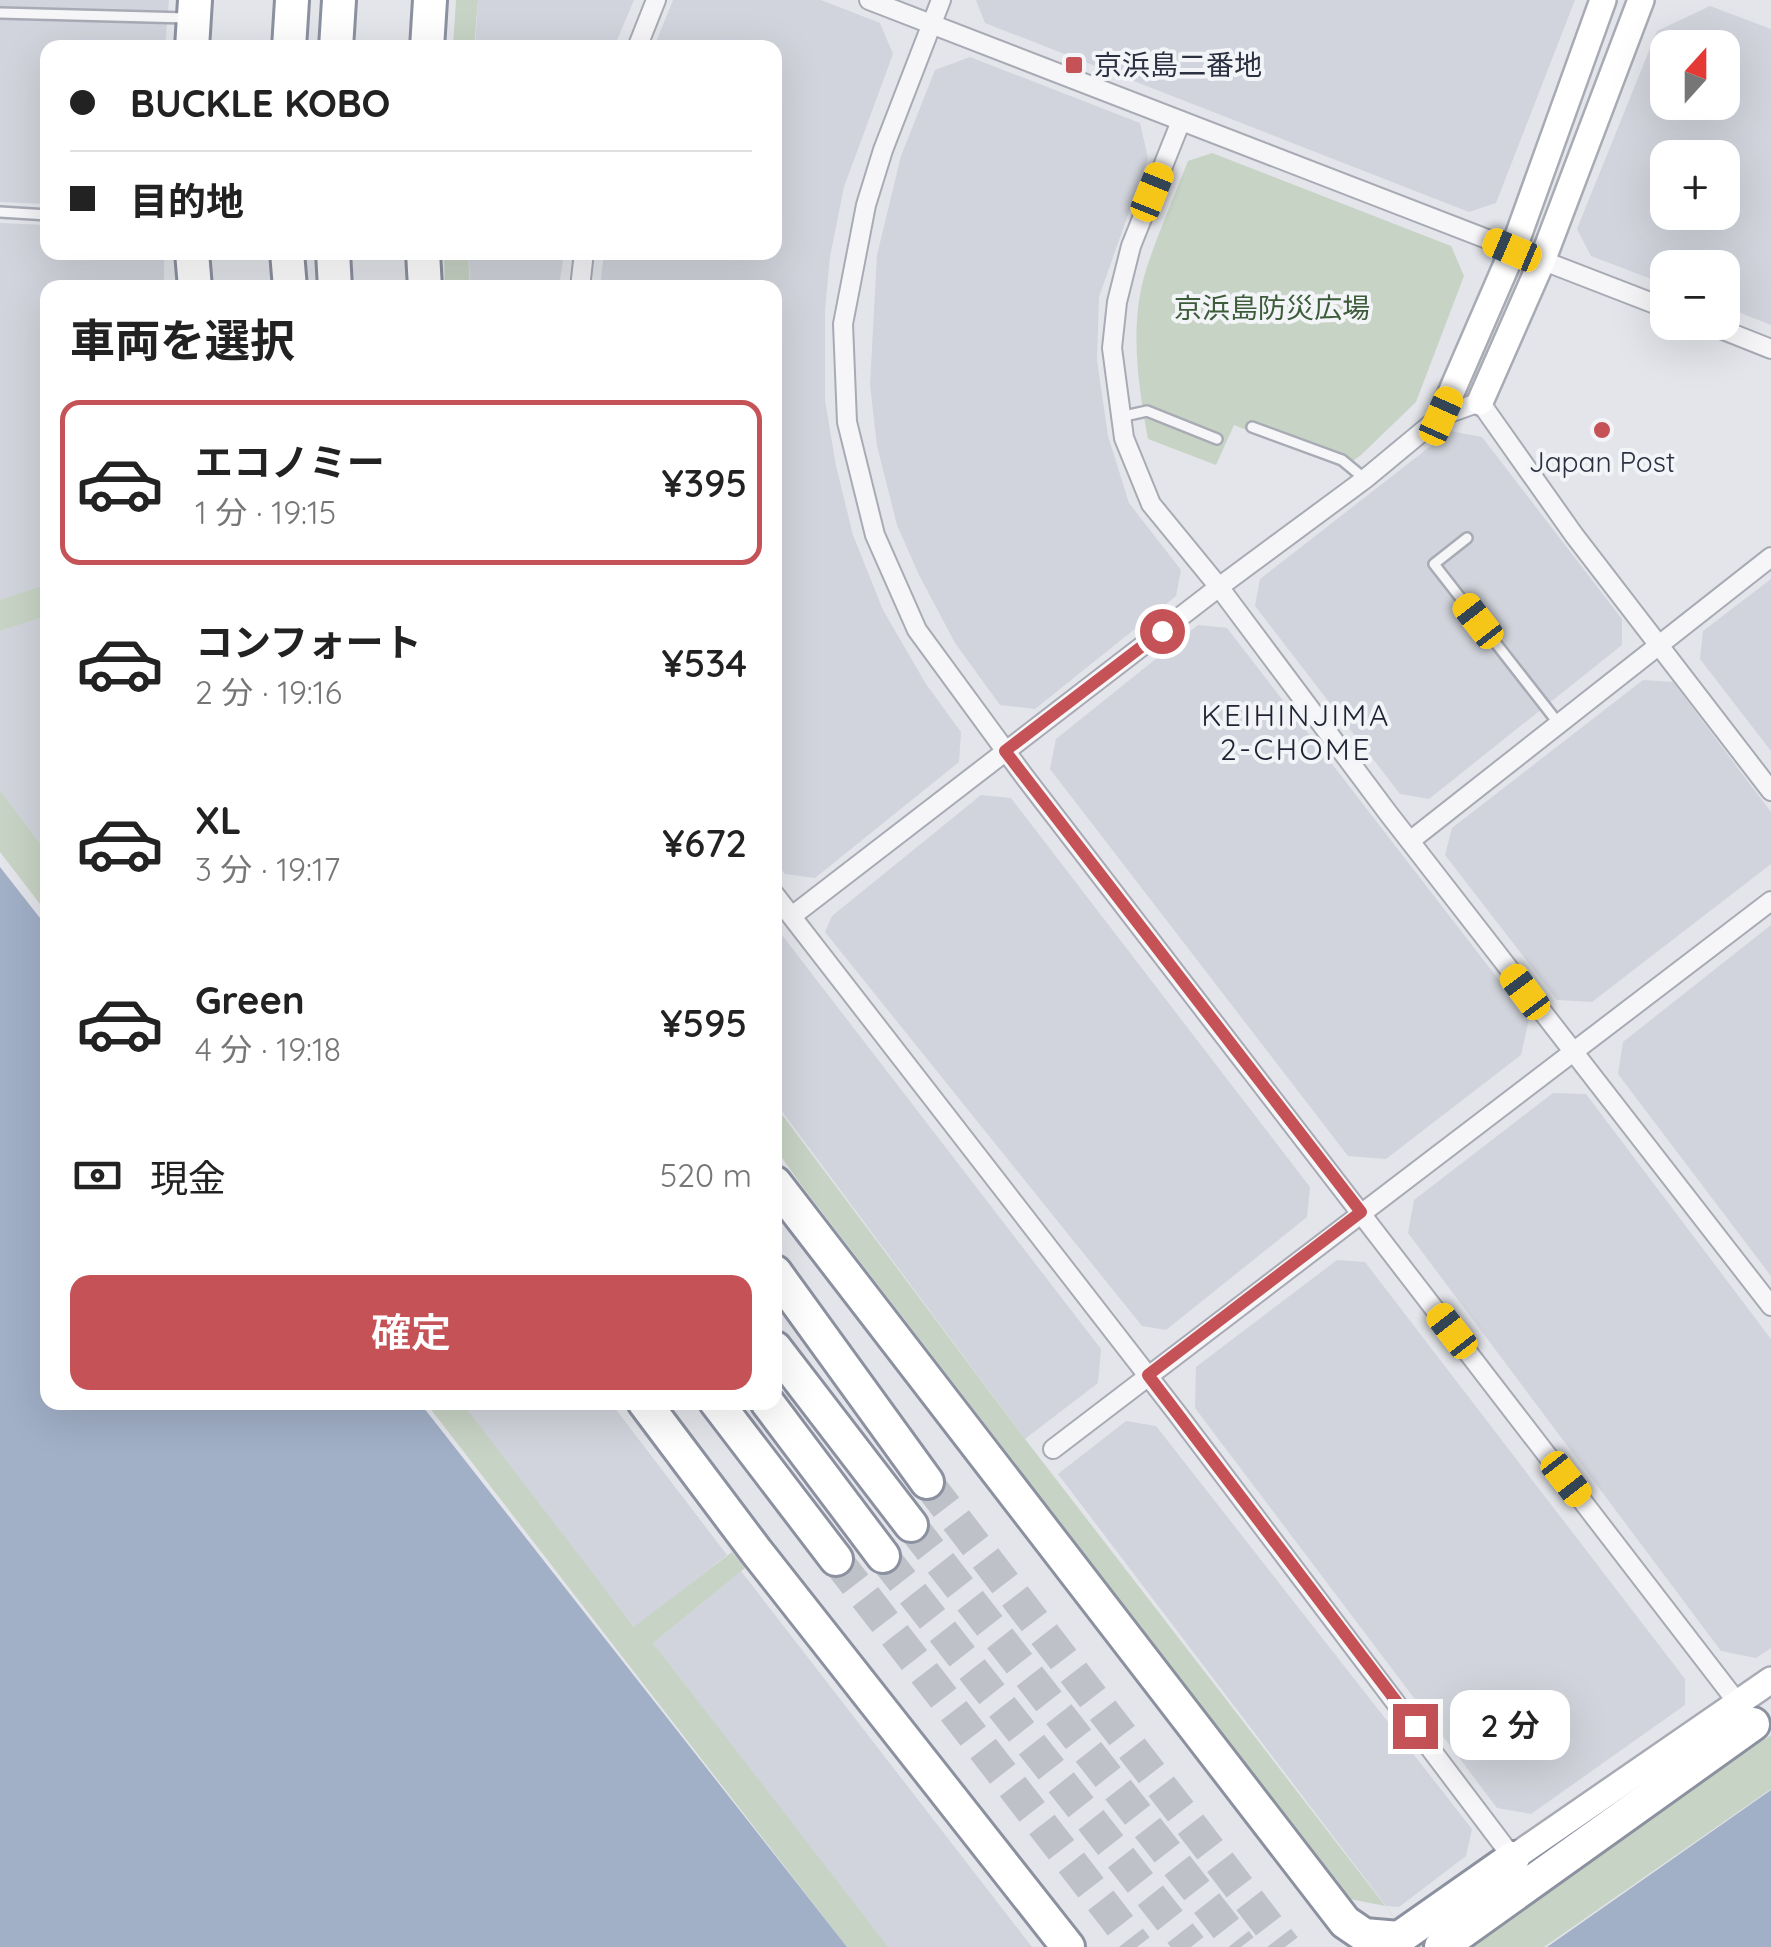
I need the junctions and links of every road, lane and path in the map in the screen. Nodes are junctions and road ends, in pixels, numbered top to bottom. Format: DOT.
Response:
graph roads {
  1 [pos="292,0"];
  2 [pos="339,0"];
  3 [pos="430,0"];
  4 [pos="656,0"];
  5 [pos="869,0"];
  6 [pos="941,0"];
  7 [pos="1603,0"];
  8 [pos="1641,0"];
  9 [pos="0,13"];
  10 [pos="193,22"];
  11 [pos="931,26"];
  12 [pos="290,40"];
  13 [pos="336,40"];
  14 [pos="428,40"];
  15 [pos="640,40"];
  16 [pos="1181,121"];
  17 [pos="0,212"];
  18 [pos="40,214"];
  19 [pos="1512,250"];
  20 [pos="1542,260"];
  21 [pos="1650,302"];
  22 [pos="1740,337"];
  23 [pos="1771,349"];
  24 [pos="1480,402"];
  25 [pos="1441,416"];
  26 [pos="1120,417"];
  27 [pos="1252,427"];
  28 [pos="1217,440"];
  29 [pos="1365,479"];
  30 [pos="1467,538"];
  31 [pos="1771,557"];
  32 [pos="1219,587"];
  33 [pos="1658,645"];
  34 [pos="1558,724"];
  35 [pos="1005,751"];
  36 [pos="1771,791"];
  37 [pos="1410,841"];
  38 [pos="1771,901"];
  39 [pos="782,904"];
  40 [pos="792,916"];
  41 [pos="1572,1054"];
  42 [pos="782,1192"];
  43 [pos="1361,1212"];
  44 [pos="782,1282"];
  45 [pos="1771,1306"];
  46 [pos="782,1357"];
  47 [pos="1148,1375"];
  48 [pos="650,1410"];
  49 [pos="722,1410"];
  50 [pos="773,1410"];
  51 [pos="1053,1449"];
  52 [pos="927,1482"];
  53 [pos="911,1525"];
  54 [pos="883,1556"];
  55 [pos="836,1558"];
  56 [pos="1771,1680"];
  57 [pos="1754,1713"];
  58 [pos="1513,1858"];
  59 [pos="1335,1911"];
  60 [pos="1068,1947"];
  61 [pos="1346,1947"];
  62 [pos="1441,1947"];
  1 -- 12 [label="highway"];
  2 -- 13 [label="highway"];
  3 -- 14 [label="highway"];
  4 -- 15 [label="street"];
  5 -- 11 [label="street"];
  6 -- 11 [label="street"];
  7 -- 19 [label="street"];
  8 -- 20 [label="street"];
  9 -- 10 [label="lane"];
  11 -- 16 [label="street"];
  11 -- 35 [label="street"];
  16 -- 19 [label="street"];
  16 -- 26 [label="street"];
  17 -- 18 [label="lane"];
  19 -- 20 [label="street"];
  19 -- 25 [label="street"];
  20 -- 21 [label="street"];
  20 -- 24 [label="street"];
  22 -- 23 [label="street"];
  24 -- 25 [label="street"];
  24 -- 33 [label="street"];
  25 -- 29 [label="street"];
  26 -- 28 [label="lane"];
  26 -- 32 [label="street"];
  27 -- 29 [label="lane"];
  29 -- 32 [label="street"];
  30 -- 34 [label="lane"];
  31 -- 33 [label="street"];
  32 -- 35 [label="street"];
  32 -- 37 [label="street"];
  33 -- 34 [label="street"];
  33 -- 36 [label="street"];
  34 -- 37 [label="street"];
  35 -- 40 [label="street"];
  35 -- 43 [label="street"];
  37 -- 41 [label="street"];
  38 -- 41 [label="street"];
  39 -- 40 [label="street"];
  40 -- 47 [label="street"];
  41 -- 43 [label="street"];
  41 -- 45 [label="street"];
  42 -- 59 [label="highway"];
  43 -- 47 [label="street"];
  43 -- 57 [label="street"];
  44 -- 52 [label="highway"];
  46 -- 53 [label="highway"];
  47 -- 51 [label="street"];
  47 -- 58 [label="street"];
  48 -- 60 [label="highway"];
  49 -- 55 [label="highway"];
  50 -- 54 [label="highway"];
  56 -- 57 [label="street"];
  57 -- 58 [label="street"];
  57 -- 62 [label="highway"];
  58 -- 59 [label="highway"];
  59 -- 61 [label="highway"];
}
